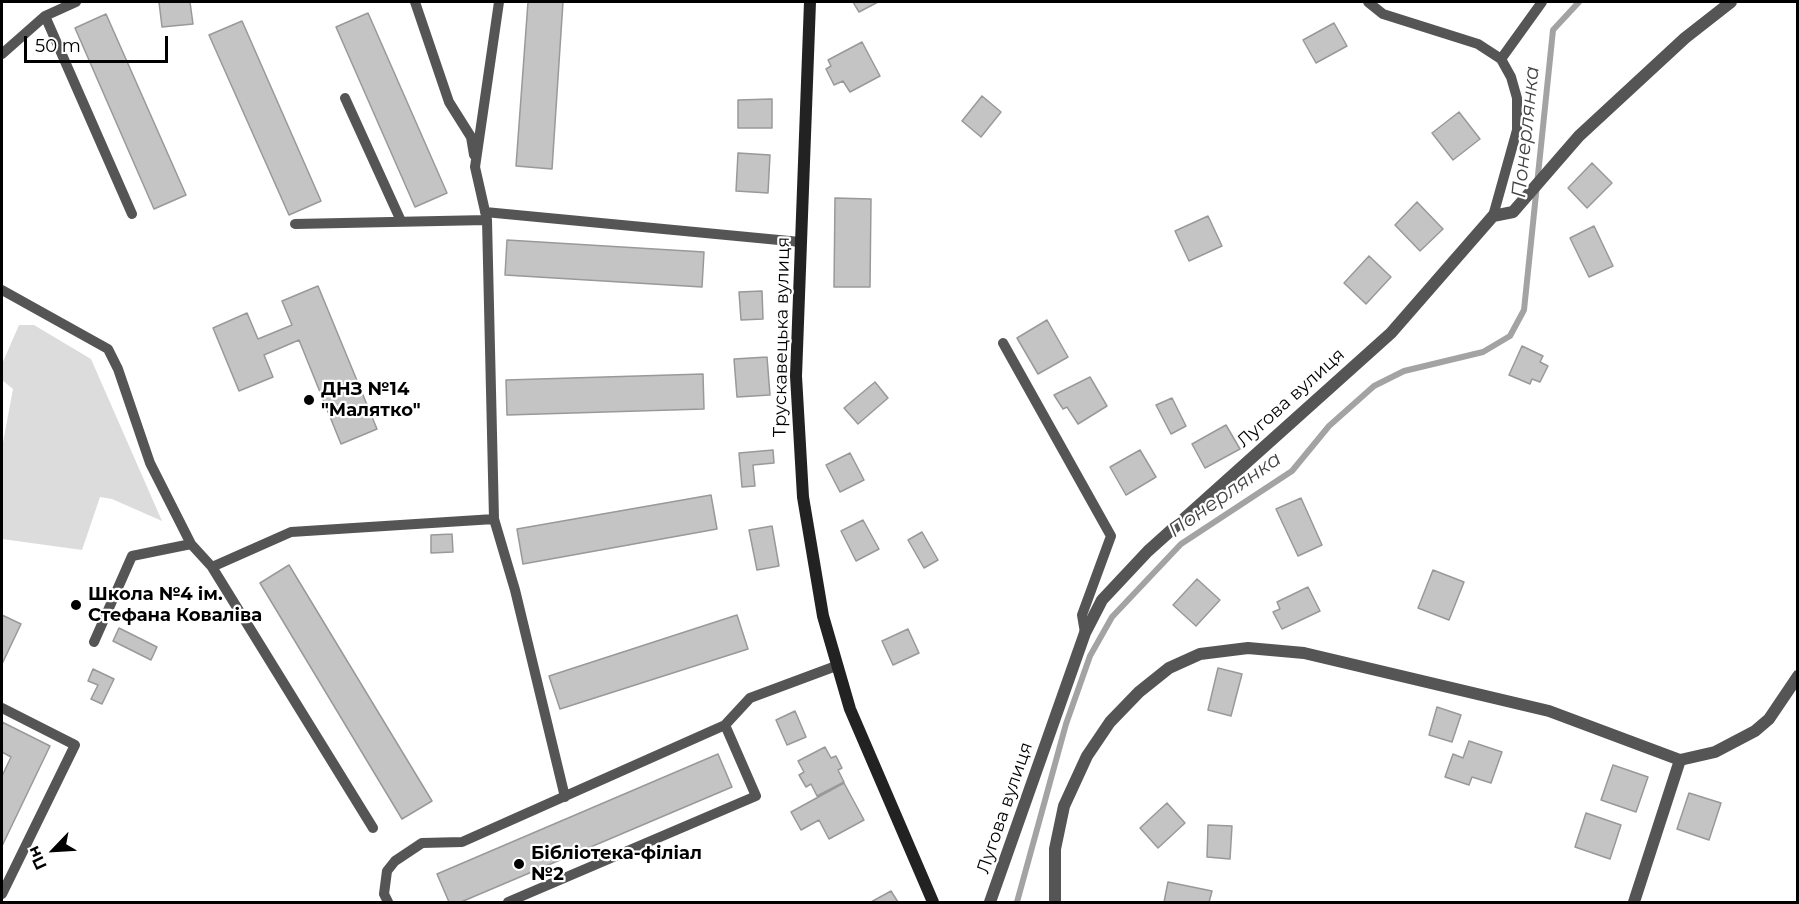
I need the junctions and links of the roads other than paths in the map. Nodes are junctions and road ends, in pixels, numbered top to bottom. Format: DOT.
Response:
graph roads {
  1 [pos="76,2"];
  2 [pos="415,2"];
  3 [pos="499,2"];
  4 [pos="810,2"];
  5 [pos="1368,2"];
  6 [pos="1542,2"];
  7 [pos="1731,2"];
  8 [pos="45,16"];
  9 [pos="2,55"];
  10 [pos="1501,59"];
  11 [pos="345,98"];
  12 [pos="475,167"];
  13 [pos="132,214"];
  14 [pos="486,216"];
  15 [pos="1493,216"];
  16 [pos="401,220"];
  17 [pos="295,224"];
  18 [pos="800,242"];
  19 [pos="2,290"];
  20 [pos="1003,344"];
  21 [pos="494,519"];
  22 [pos="191,544"];
  23 [pos="212,567"];
  24 [pos="1085,633"];
  25 [pos="94,642"];
  26 [pos="836,666"];
  27 [pos="1797,676"];
  28 [pos="2,708"];
  29 [pos="725,725"];
  30 [pos="1680,760"];
  31 [pos="565,797"];
  32 [pos="374,828"];
  33 [pos="2,894"];
  34 [pos="388,903"];
  35 [pos="508,903"];
  36 [pos="933,903"];
  37 [pos="990,903"];
  38 [pos="1055,903"];
  39 [pos="1634,903"];
  1 -- 8 [label="lane"];
  2 -- 12 [label="lane"];
  3 -- 12 [label="lane"];
  4 -- 18 [label="main road, Трускавецька вулиця"];
  5 -- 10 [label="lane"];
  6 -- 10 [label="lane"];
  7 -- 15 [label="street"];
  8 -- 9 [label="lane"];
  8 -- 13 [label="lane"];
  10 -- 15 [label="lane"];
  11 -- 16 [label="lane"];
  12 -- 14 [label="lane"];
  14 -- 16 [label="lane"];
  14 -- 18 [label="lane"];
  14 -- 21 [label="lane"];
  15 -- 24 [label="street, Лугова вулиця"];
  16 -- 17 [label="lane"];
  18 -- 26 [label="main road, Трускавецька вулиця"];
  19 -- 22 [label="lane"];
  20 -- 24 [label="lane"];
  21 -- 23 [label="lane"];
  21 -- 31 [label="lane"];
  22 -- 23 [label="lane"];
  22 -- 25 [label="lane"];
  23 -- 32 [label="lane"];
  24 -- 37 [label="street, Лугова вулиця"];
  26 -- 29 [label="lane"];
  26 -- 36 [label="main road, Трускавецька вулиця"];
  27 -- 30 [label="street"];
  28 -- 33 [label="lane"];
  29 -- 31 [label="lane"];
  29 -- 35 [label="lane"];
  30 -- 38 [label="street"];
  30 -- 39 [label="street"];
  31 -- 34 [label="lane"];
}
